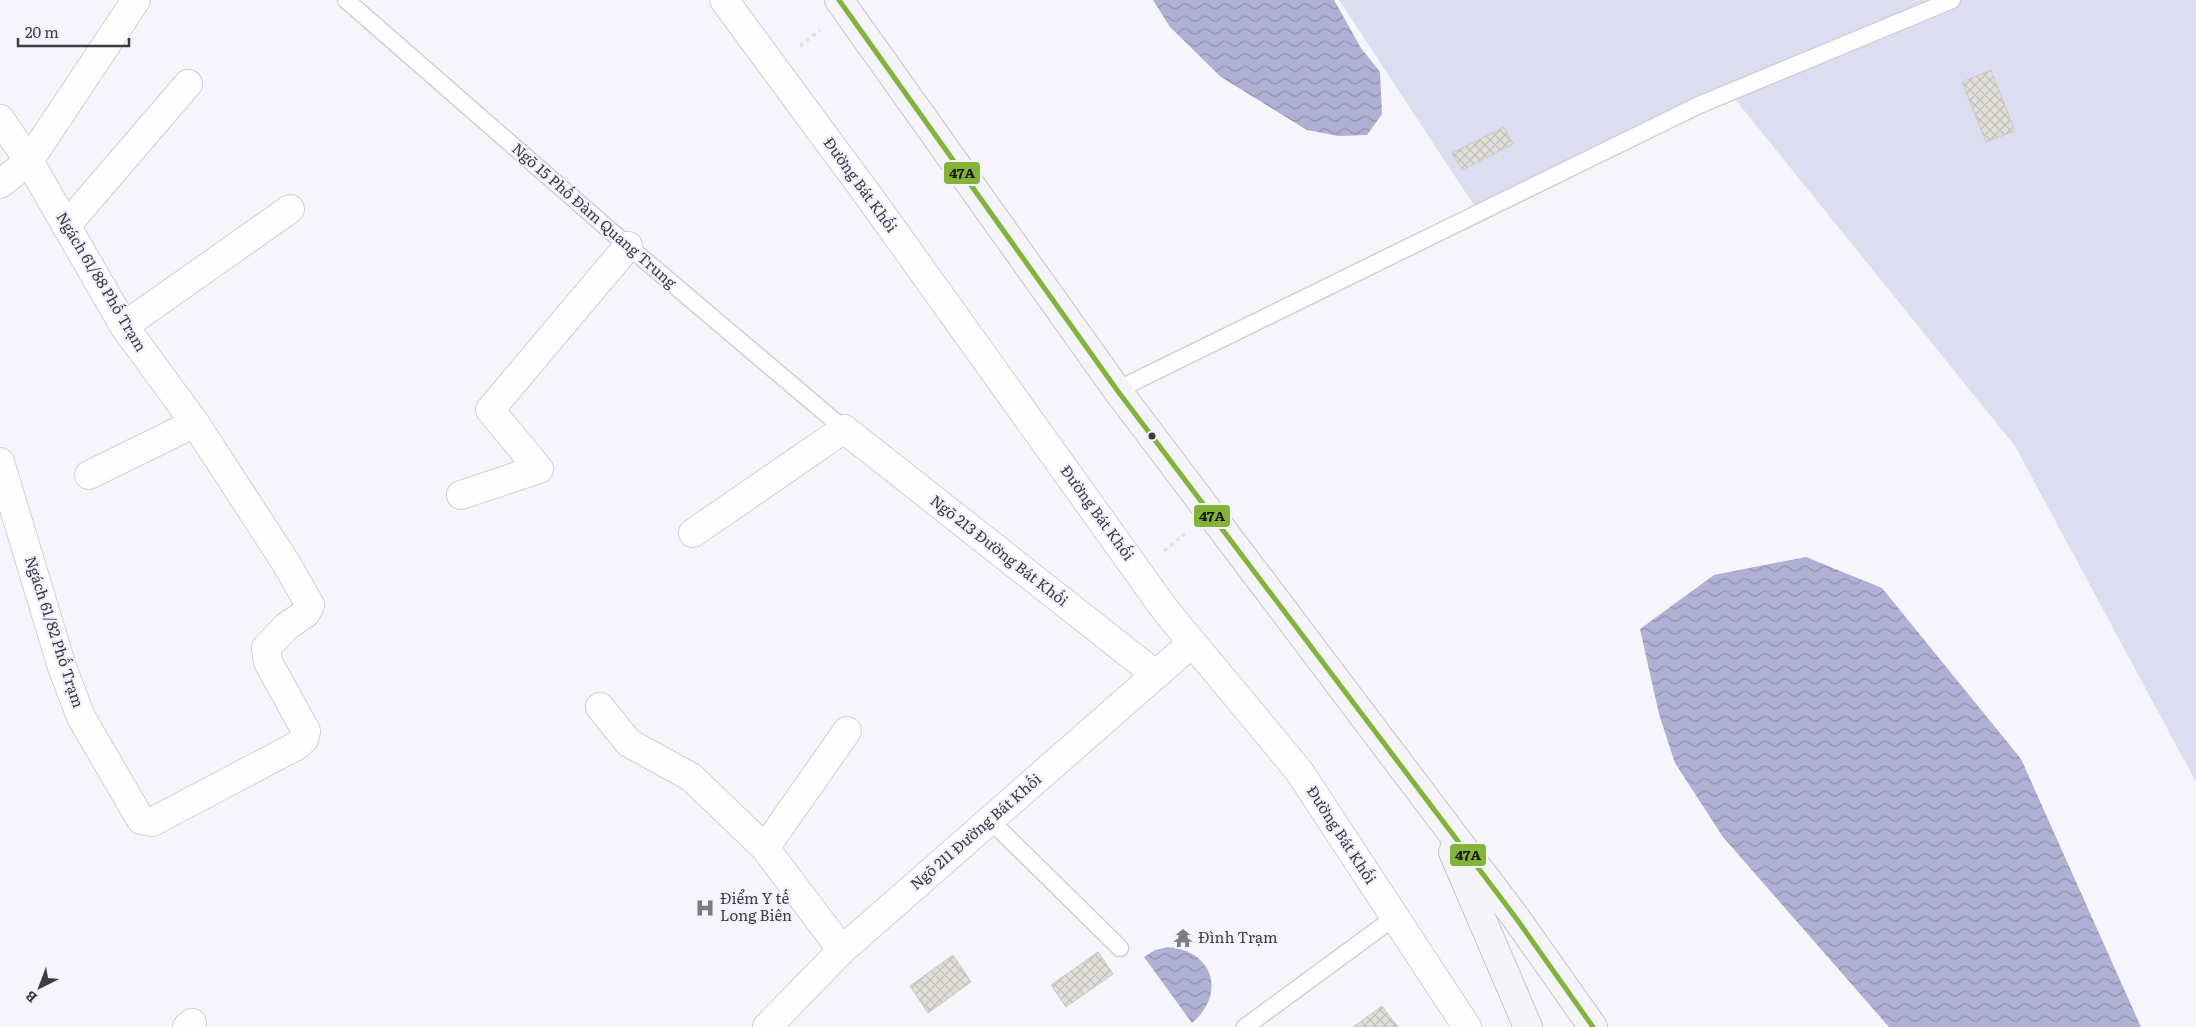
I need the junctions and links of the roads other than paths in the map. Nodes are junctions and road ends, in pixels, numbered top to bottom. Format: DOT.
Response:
graph roads {
  1 [pos="136,0"];
  2 [pos="346,0"];
  3 [pos="724,0"];
  4 [pos="1952,0"];
  5 [pos="842,5"];
  6 [pos="188,84"];
  7 [pos="0,119"];
  8 [pos="29,162"];
  9 [pos="0,184"];
  10 [pos="290,209"];
  11 [pos="66,226"];
  12 [pos="628,246"];
  13 [pos="124,326"];
  14 [pos="1117,390"];
  15 [pos="195,423"];
  16 [pos="844,429"];
  17 [pos="0,462"];
  18 [pos="89,475"];
  19 [pos="461,495"];
  20 [pos="693,533"];
  21 [pos="1192,643"];
  22 [pos="1155,674"];
  23 [pos="600,707"];
  24 [pos="847,731"];
  25 [pos="1436,812"];
  26 [pos="141,820"];
  27 [pos="990,820"];
  28 [pos="765,848"];
  29 [pos="1395,917"];
  30 [pos="1120,948"];
  31 [pos="842,950"];
  32 [pos="767,1027"];
  33 [pos="1245,1027"];
  34 [pos="1467,1027"];
  35 [pos="1528,1027"];
  36 [pos="1593,1027"];
  1 -- 8 [label="street"];
  2 -- 12 [label="lane, Ngõ 15 Phố Đàm Quang Trung"];
  3 -- 21 [label="street, Đường Bát Khối"];
  4 -- 14 [label="lane"];
  5 -- 14 [label="main road"];
  6 -- 11 [label="street"];
  7 -- 8 [label="street, Ngách 61/88 Phố Trạm"];
  8 -- 9 [label="street"];
  8 -- 11 [label="street, Ngách 61/88 Phố Trạm"];
  10 -- 13 [label="street"];
  11 -- 13 [label="street, Ngách 61/88 Phố Trạm"];
  12 -- 16 [label="lane, Ngõ 15 Phố Đàm Quang Trung"];
  12 -- 19 [label="street"];
  13 -- 15 [label="street, Ngách 61/88 Phố Trạm"];
  14 -- 25 [label="main road"];
  15 -- 18 [label="street"];
  15 -- 26 [label="street, Ngách 61/88 Phố Trạm"];
  16 -- 20 [label="street"];
  16 -- 22 [label="street, Ngõ 213 Đường Bát Khối"];
  17 -- 26 [label="street, Ngách 61/82 Phố Trạm"];
  21 -- 22 [label="street, Ngõ 211 Đường Bát Khối"];
  21 -- 29 [label="street, Đường Bát Khối"];
  22 -- 27 [label="street, Ngõ 211 Đường Bát Khối"];
  23 -- 28 [label="street"];
  24 -- 28 [label="street"];
  25 -- 35 [label="main road"];
  25 -- 36 [label="main road"];
  27 -- 30 [label="lane"];
  27 -- 31 [label="street, Ngõ 211 Đường Bát Khối"];
  28 -- 31 [label="street"];
  29 -- 33 [label="lane"];
  29 -- 34 [label="street, Đường Bát Khối"];
  31 -- 32 [label="street, Ngõ 211 Đường Bát Khối"];
}
